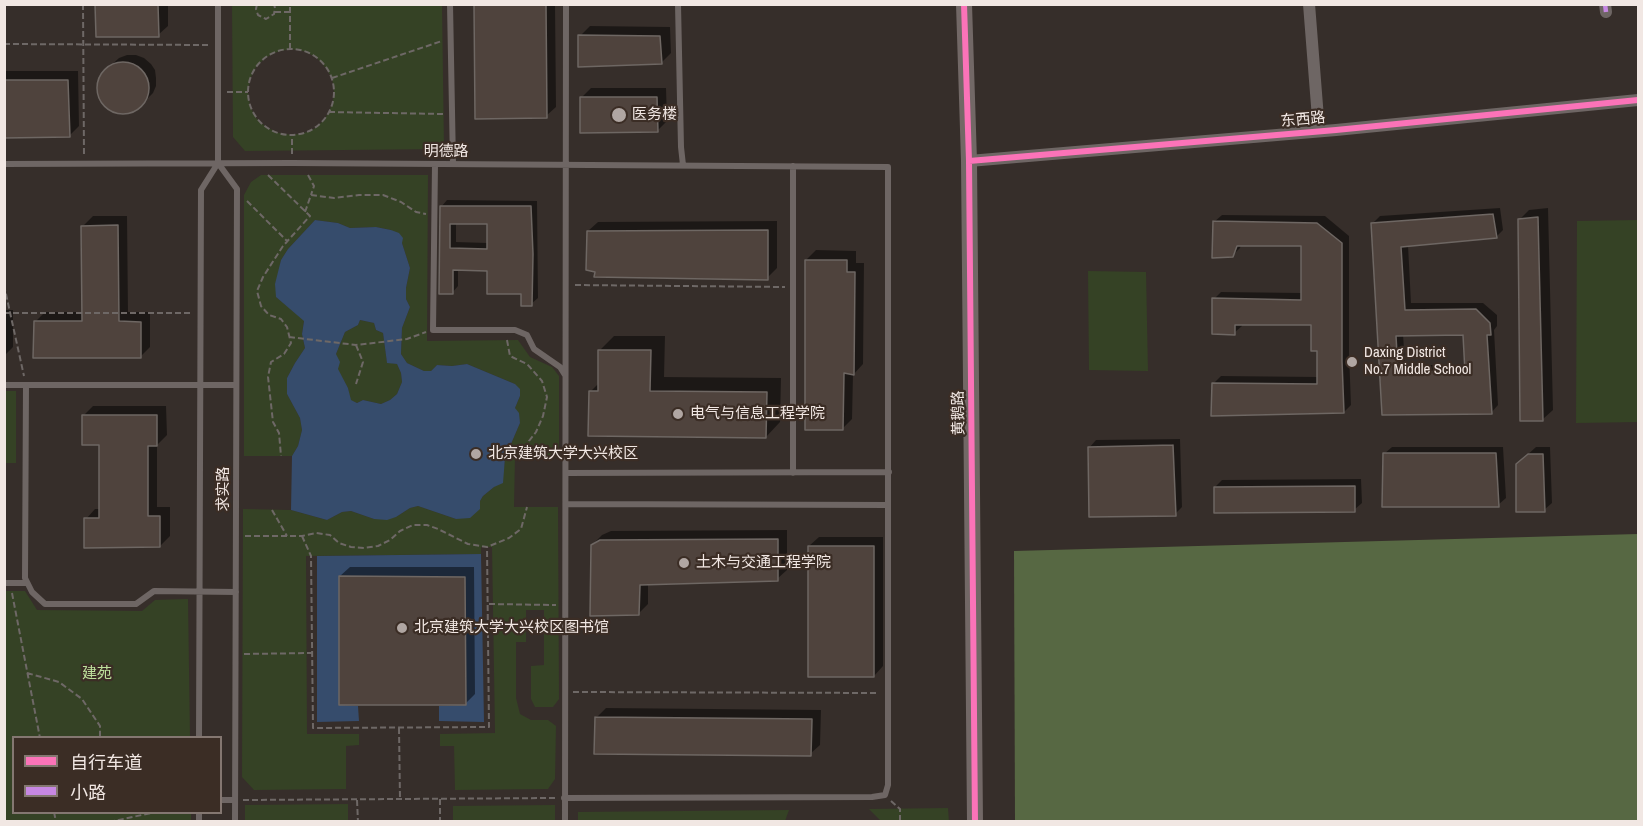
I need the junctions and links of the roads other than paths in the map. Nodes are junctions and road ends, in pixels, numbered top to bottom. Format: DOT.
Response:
graph roads {
  1 [pos="218,4"];
  2 [pos="450,4"];
  3 [pos="566,4"];
  4 [pos="678,4"];
  5 [pos="964,4"];
  6 [pos="1310,4"];
  7 [pos="1638,100"];
  8 [pos="1319,131"];
  9 [pos="969,161"];
  10 [pos="218,163"];
  11 [pos="4,164"];
  12 [pos="435,164"];
  13 [pos="453,164"];
  14 [pos="566,164"];
  15 [pos="683,165"];
  16 [pos="793,166"];
  17 [pos="566,377"];
  18 [pos="4,385"];
  19 [pos="26,385"];
  20 [pos="200,385"];
  21 [pos="236,385"];
  22 [pos="889,472"];
  23 [pos="566,473"];
  24 [pos="793,473"];
  25 [pos="566,504"];
  26 [pos="888,505"];
  27 [pos="7,584"];
  28 [pos="27,584"];
  29 [pos="200,591"];
  30 [pos="236,592"];
  31 [pos="199,736"];
  32 [pos="564,798"];
  33 [pos="222,800"];
  34 [pos="235,800"];
  35 [pos="235,822"];
  36 [pos="565,822"];
  37 [pos="975,822"];
  1 -- 10 [label="lane"];
  2 -- 13 [label="lane"];
  3 -- 14 [label="lane"];
  4 -- 15 [label="lane"];
  5 -- 9 [label="street, 黄鹅路"];
  6 -- 8 [label="street"];
  7 -- 8 [label="street, 东西路"];
  8 -- 9 [label="street, 东西路"];
  9 -- 37 [label="street, 黄鹅路"];
  10 -- 11 [label="lane, 明德路"];
  10 -- 12 [label="lane, 明德路"];
  10 -- 20 [label="lane, 求实路"];
  10 -- 21 [label="lane, 求实路"];
  12 -- 13 [label="lane, 明德路"];
  12 -- 17 [label="lane"];
  13 -- 14 [label="lane, 明德路"];
  14 -- 15 [label="lane, 明德路"];
  14 -- 17 [label="lane"];
  15 -- 16 [label="lane, 明德路"];
  16 -- 22 [label="lane, 明德路"];
  16 -- 24 [label="lane"];
  17 -- 23 [label="lane"];
  18 -- 19 [label="lane"];
  19 -- 20 [label="lane"];
  19 -- 28 [label="lane"];
  20 -- 21 [label="lane"];
  20 -- 29 [label="lane, 求实路"];
  21 -- 30 [label="lane, 求实路"];
  22 -- 24 [label="lane"];
  22 -- 26 [label="lane"];
  23 -- 24 [label="lane"];
  23 -- 25 [label="lane"];
  25 -- 26 [label="lane"];
  25 -- 32 [label="lane"];
  26 -- 32 [label="lane"];
  27 -- 28 [label="lane"];
  28 -- 29 [label="lane"];
  29 -- 30 [label="lane"];
  29 -- 31 [label="lane, 求实路"];
  30 -- 34 [label="lane, 求实路"];
  32 -- 36 [label="lane"];
  33 -- 34 [label="lane"];
  34 -- 35 [label="lane, 求实路"];
}
